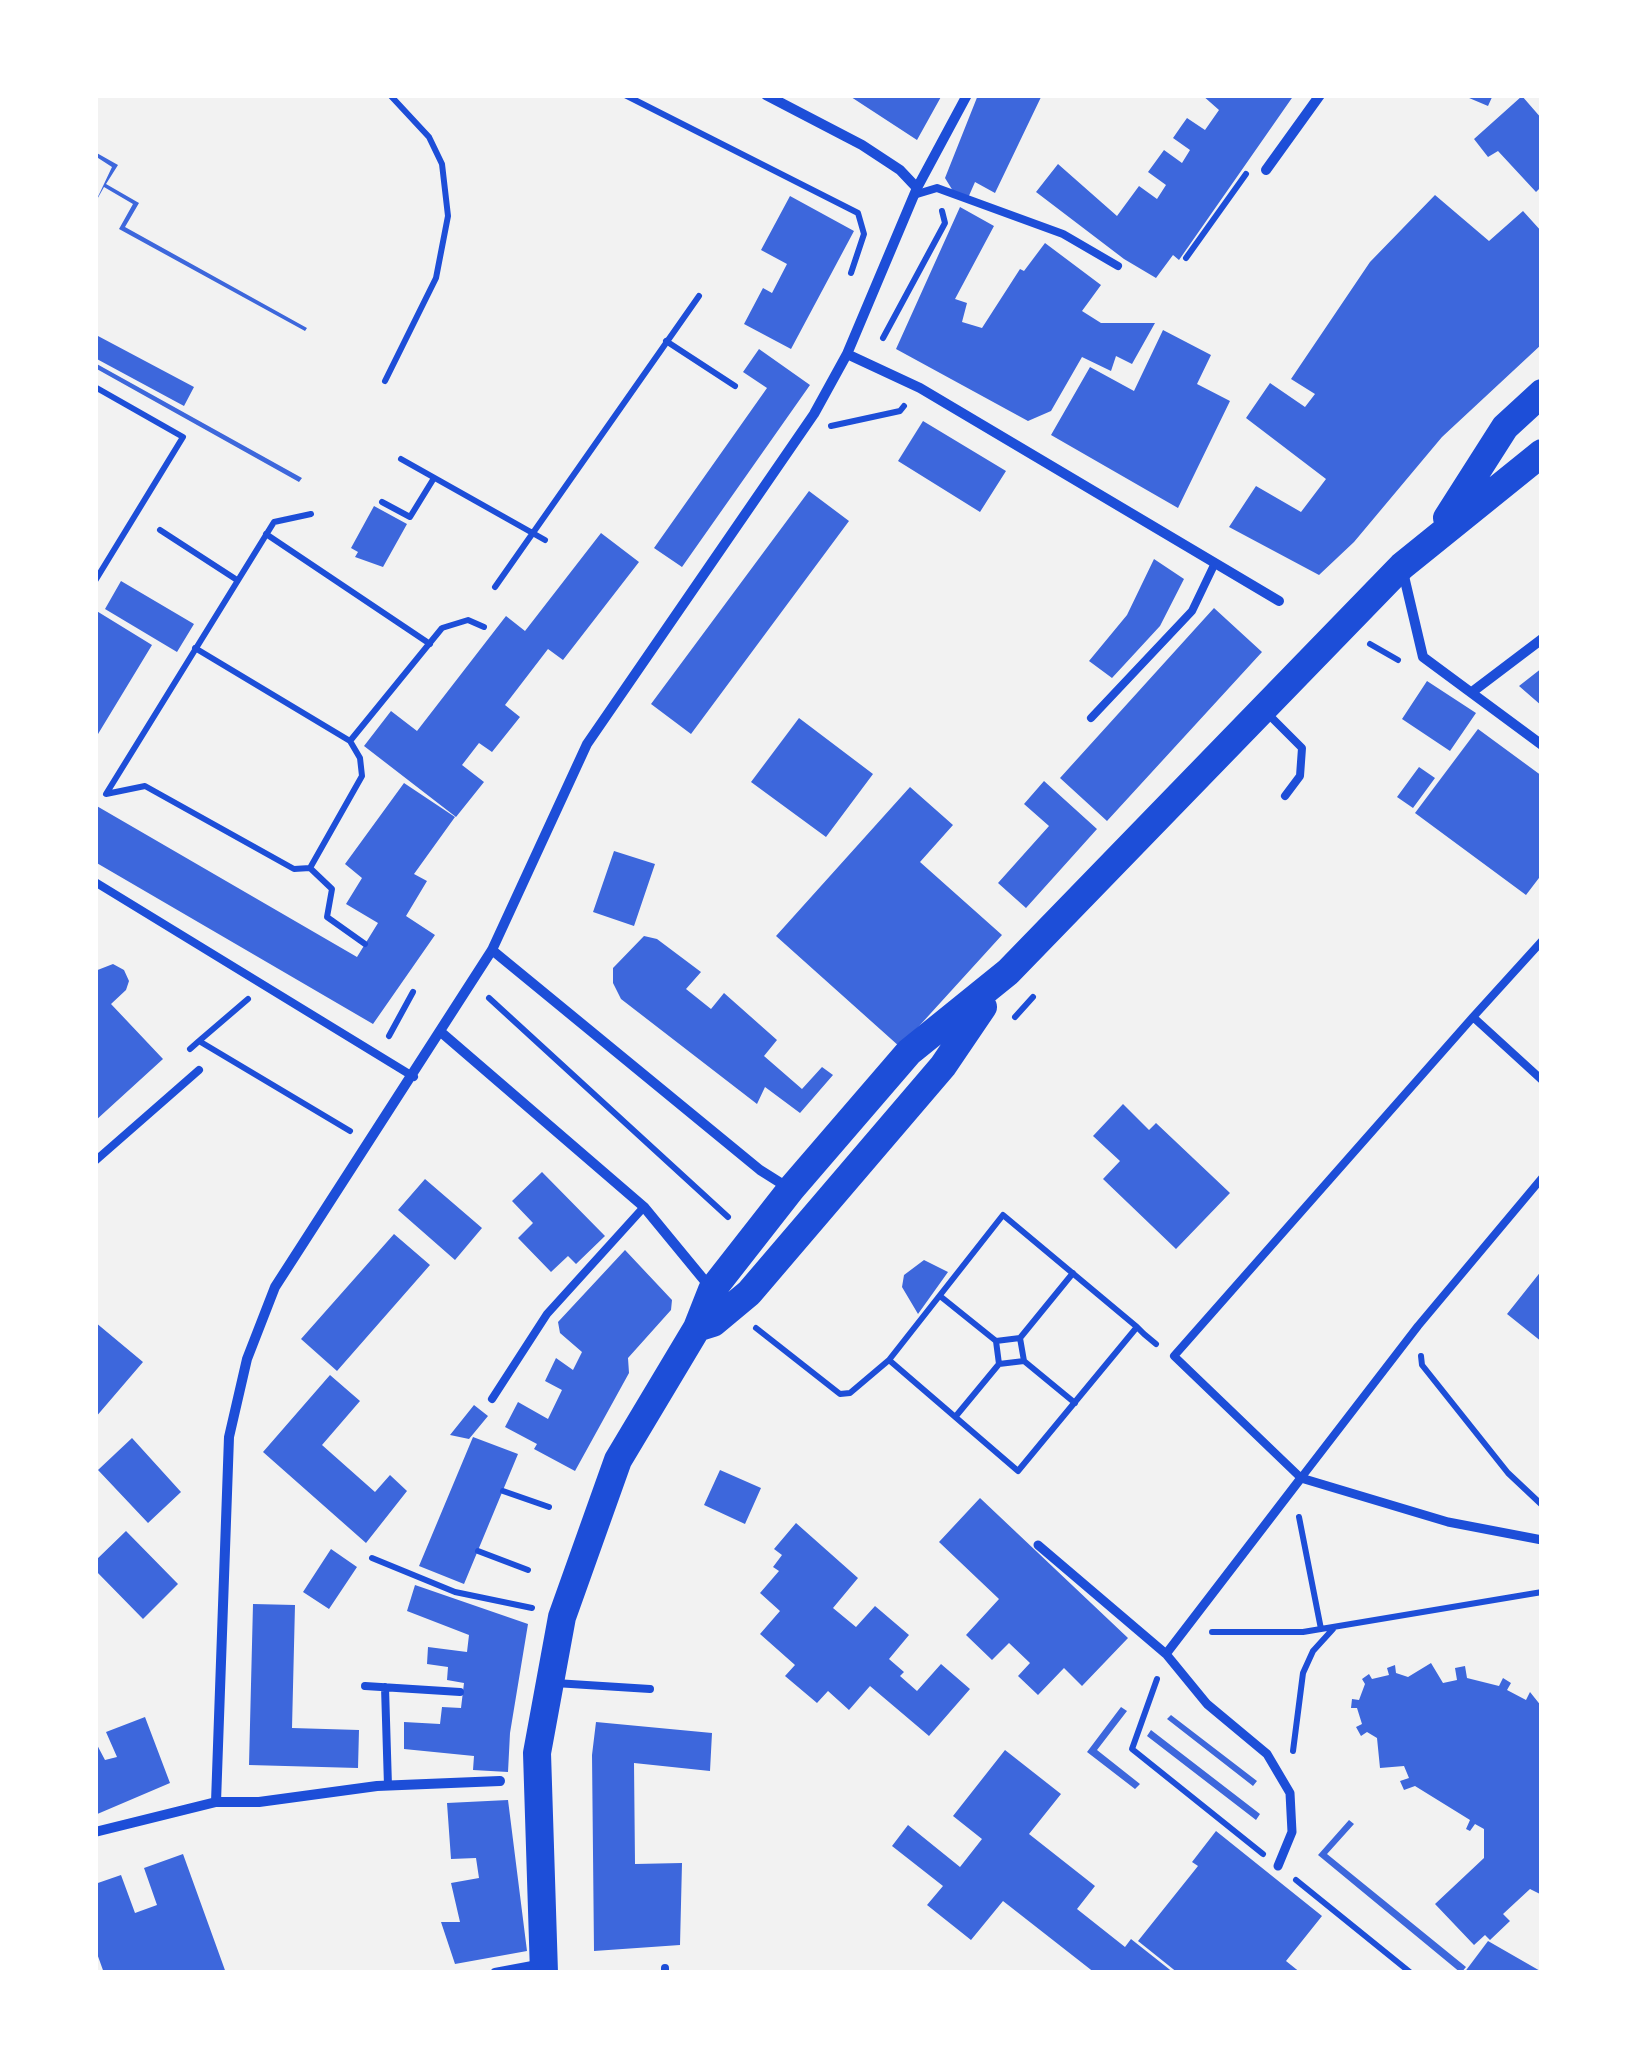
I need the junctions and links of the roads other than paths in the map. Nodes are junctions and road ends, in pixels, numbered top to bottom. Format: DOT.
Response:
graph roads {
  1 [pos="766,95"];
  2 [pos="966,95"];
  3 [pos="1320,95"];
  4 [pos="1266,170"];
  5 [pos="917,191"];
  6 [pos="1118,266"];
  7 [pos="848,354"];
  8 [pos="1542,393"];
  9 [pos="1542,453"];
  10 [pos="1436,534"];
  11 [pos="1216,563"];
  12 [pos="1402,566"];
  13 [pos="1278,601"];
  14 [pos="1542,639"];
  15 [pos="1472,692"];
  16 [pos="1264,711"];
  17 [pos="1091,718"];
  18 [pos="1542,745"];
  19 [pos="1284,796"];
  20 [pos="95,882"];
  21 [pos="1542,941"];
  22 [pos="492,950"];
  23 [pos="1008,972"];
  24 [pos="1473,1017"];
  25 [pos="442,1032"];
  26 [pos="199,1070"];
  27 [pos="414,1077"];
  28 [pos="1542,1080"];
  29 [pos="95,1161"];
  30 [pos="1542,1178"];
  31 [pos="791,1190"];
  32 [pos="644,1207"];
  33 [pos="722,1300"];
  34 [pos="492,1399"];
  35 [pos="1301,1478"];
  36 [pos="1542,1540"];
  37 [pos="1038,1545"];
  38 [pos="1166,1654"];
  39 [pos="547,1682"];
  40 [pos="365,1686"];
  41 [pos="385,1687"];
  42 [pos="650,1689"];
  43 [pos="460,1692"];
  44 [pos="500,1781"];
  45 [pos="388,1786"];
  46 [pos="216,1802"];
  47 [pos="95,1832"];
  48 [pos="1278,1866"];
  49 [pos="544,1968"];
  50 [pos="495,1973"];
  1 -- 5 [label="street"];
  2 -- 5 [label="street"];
  3 -- 4 [label="street"];
  5 -- 6 [label="lane"];
  5 -- 7 [label="street"];
  7 -- 11 [label="street"];
  7 -- 22 [label="street"];
  8 -- 10 [label="highway"];
  9 -- 10 [label="highway"];
  10 -- 12 [label="highway"];
  11 -- 13 [label="street"];
  11 -- 17 [label="lane"];
  12 -- 15 [label="street"];
  12 -- 16 [label="highway"];
  14 -- 15 [label="street"];
  15 -- 18 [label="street"];
  16 -- 19 [label="lane"];
  16 -- 23 [label="highway"];
  20 -- 27 [label="lane"];
  21 -- 24 [label="lane"];
  22 -- 25 [label="street"];
  22 -- 31 [label="street"];
  23 -- 31 [label="highway"];
  23 -- 33 [label="highway"];
  24 -- 28 [label="lane"];
  24 -- 35 [label="lane"];
  25 -- 27 [label="street"];
  25 -- 32 [label="street"];
  26 -- 29 [label="lane"];
  27 -- 46 [label="street"];
  30 -- 35 [label="lane"];
  31 -- 33 [label="highway"];
  32 -- 33 [label="street"];
  32 -- 34 [label="lane"];
  33 -- 39 [label="highway"];
  35 -- 36 [label="street"];
  35 -- 38 [label="street"];
  37 -- 38 [label="street"];
  38 -- 48 [label="street"];
  39 -- 42 [label="lane"];
  39 -- 49 [label="highway"];
  40 -- 41 [label="lane"];
  41 -- 43 [label="lane"];
  41 -- 45 [label="lane"];
  44 -- 45 [label="street"];
  45 -- 46 [label="street"];
  46 -- 47 [label="street"];
  49 -- 50 [label="street"];
}
